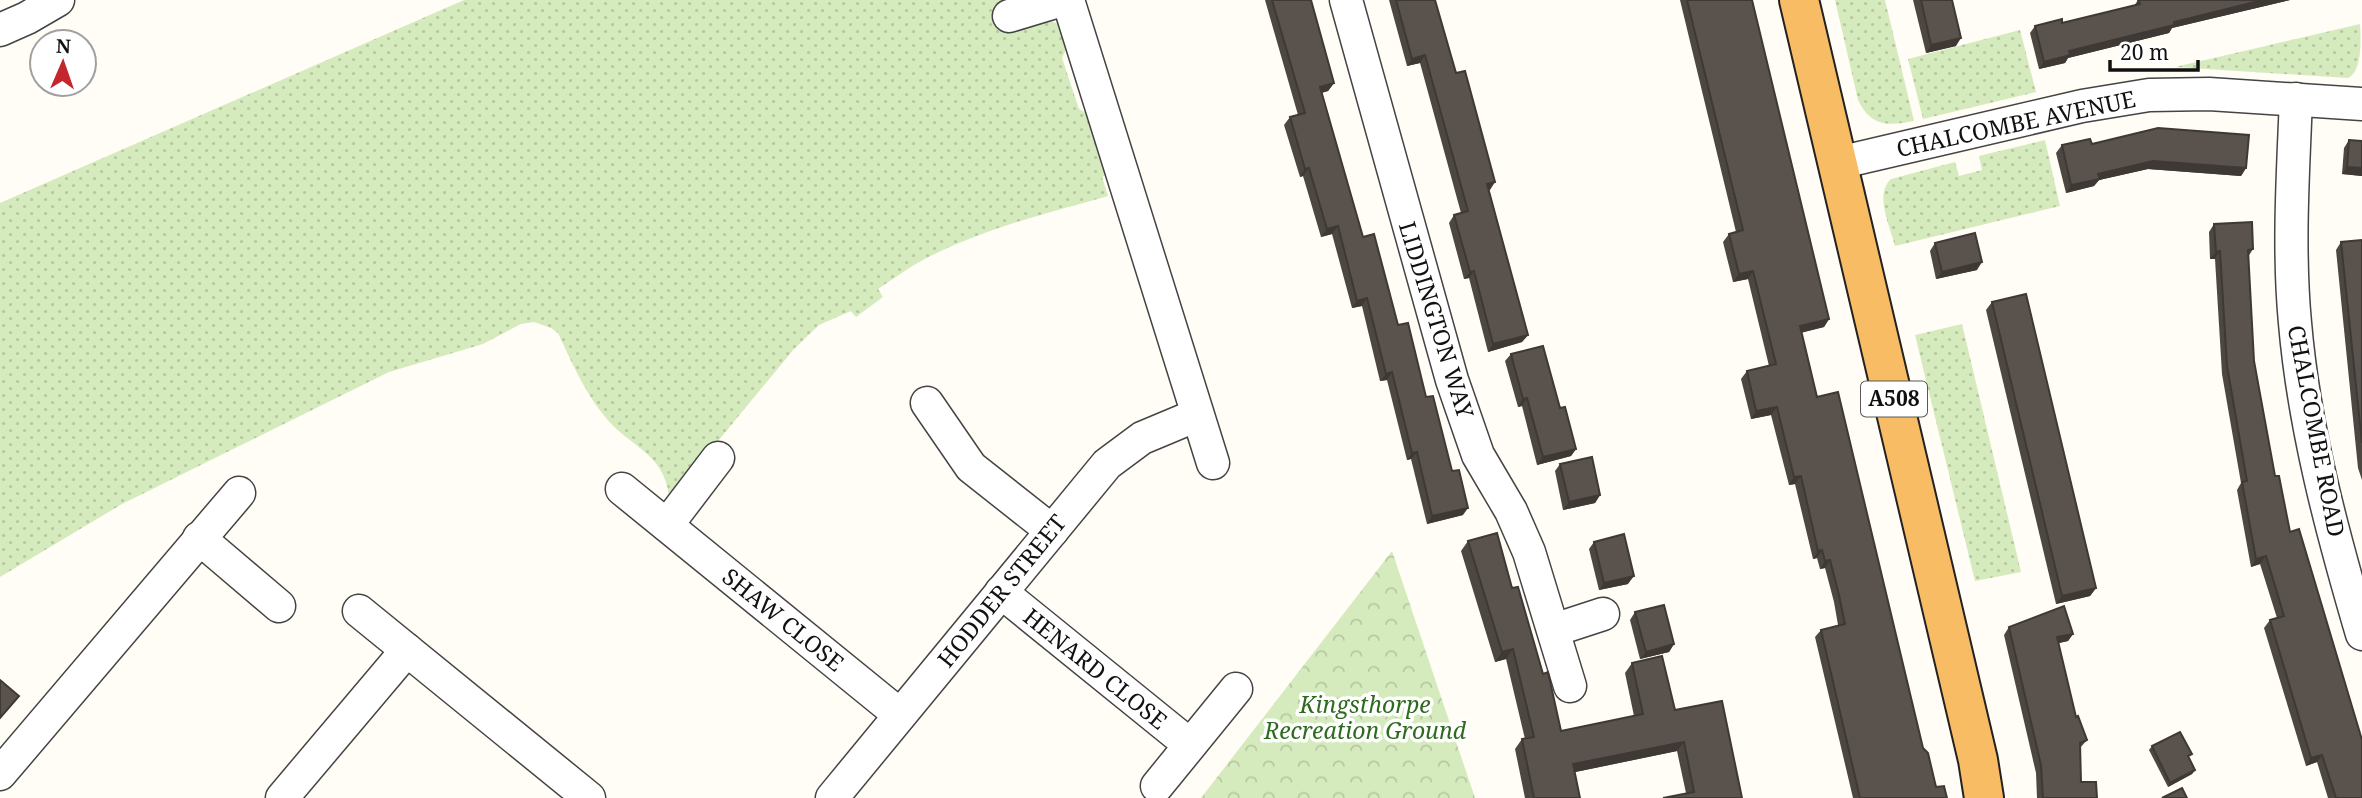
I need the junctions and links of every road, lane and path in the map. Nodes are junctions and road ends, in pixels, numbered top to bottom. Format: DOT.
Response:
graph roads {
  1 [pos="58,0"];
  2 [pos="1062,0"];
  3 [pos="1068,0"];
  4 [pos="1346,0"];
  5 [pos="1799,0"];
  6 [pos="1009,16"];
  7 [pos="0,30"];
  8 [pos="2296,99"];
  9 [pos="2362,104"];
  10 [pos="1838,163"];
  11 [pos="927,403"];
  12 [pos="1197,415"];
  13 [pos="718,458"];
  14 [pos="1213,463"];
  15 [pos="622,489"];
  16 [pos="239,493"];
  17 [pos="667,525"];
  18 [pos="1052,531"];
  19 [pos="199,538"];
  20 [pos="1001,592"];
  21 [pos="279,606"];
  22 [pos="359,611"];
  23 [pos="1604,614"];
  24 [pos="1554,630"];
  25 [pos="2362,634"];
  26 [pos="407,650"];
  27 [pos="1570,686"];
  28 [pos="1236,689"];
  29 [pos="900,715"];
  30 [pos="1190,745"];
  31 [pos="0,774"];
  32 [pos="1157,786"];
  33 [pos="282,798"];
  34 [pos="589,798"];
  35 [pos="832,798"];
  36 [pos="1984,798"];
  1 -- 7 [label="street"];
  2 -- 6 [label="street"];
  3 -- 12 [label="street"];
  4 -- 24 [label="street, LIDDINGTON WAY"];
  5 -- 10 [label="highway, A508"];
  8 -- 9 [label="street, CHALCOMBE AVENUE"];
  8 -- 10 [label="street, CHALCOMBE AVENUE"];
  8 -- 25 [label="street, CHALCOMBE ROAD"];
  10 -- 36 [label="highway, A508"];
  11 -- 18 [label="street"];
  12 -- 14 [label="street"];
  12 -- 18 [label="street, HODDER STREET"];
  13 -- 17 [label="street"];
  15 -- 17 [label="street, SHAW CLOSE"];
  16 -- 19 [label="street"];
  17 -- 29 [label="street, SHAW CLOSE"];
  18 -- 20 [label="street, HODDER STREET"];
  19 -- 21 [label="street"];
  19 -- 31 [label="street"];
  20 -- 29 [label="street, HODDER STREET"];
  20 -- 30 [label="street, HENARD CLOSE"];
  22 -- 26 [label="street"];
  23 -- 24 [label="street"];
  24 -- 27 [label="street, LIDDINGTON WAY"];
  26 -- 33 [label="street"];
  26 -- 34 [label="street"];
  28 -- 30 [label="street, HENARD CLOSE"];
  29 -- 35 [label="street, HODDER STREET"];
  30 -- 32 [label="street, HENARD CLOSE"];
}
